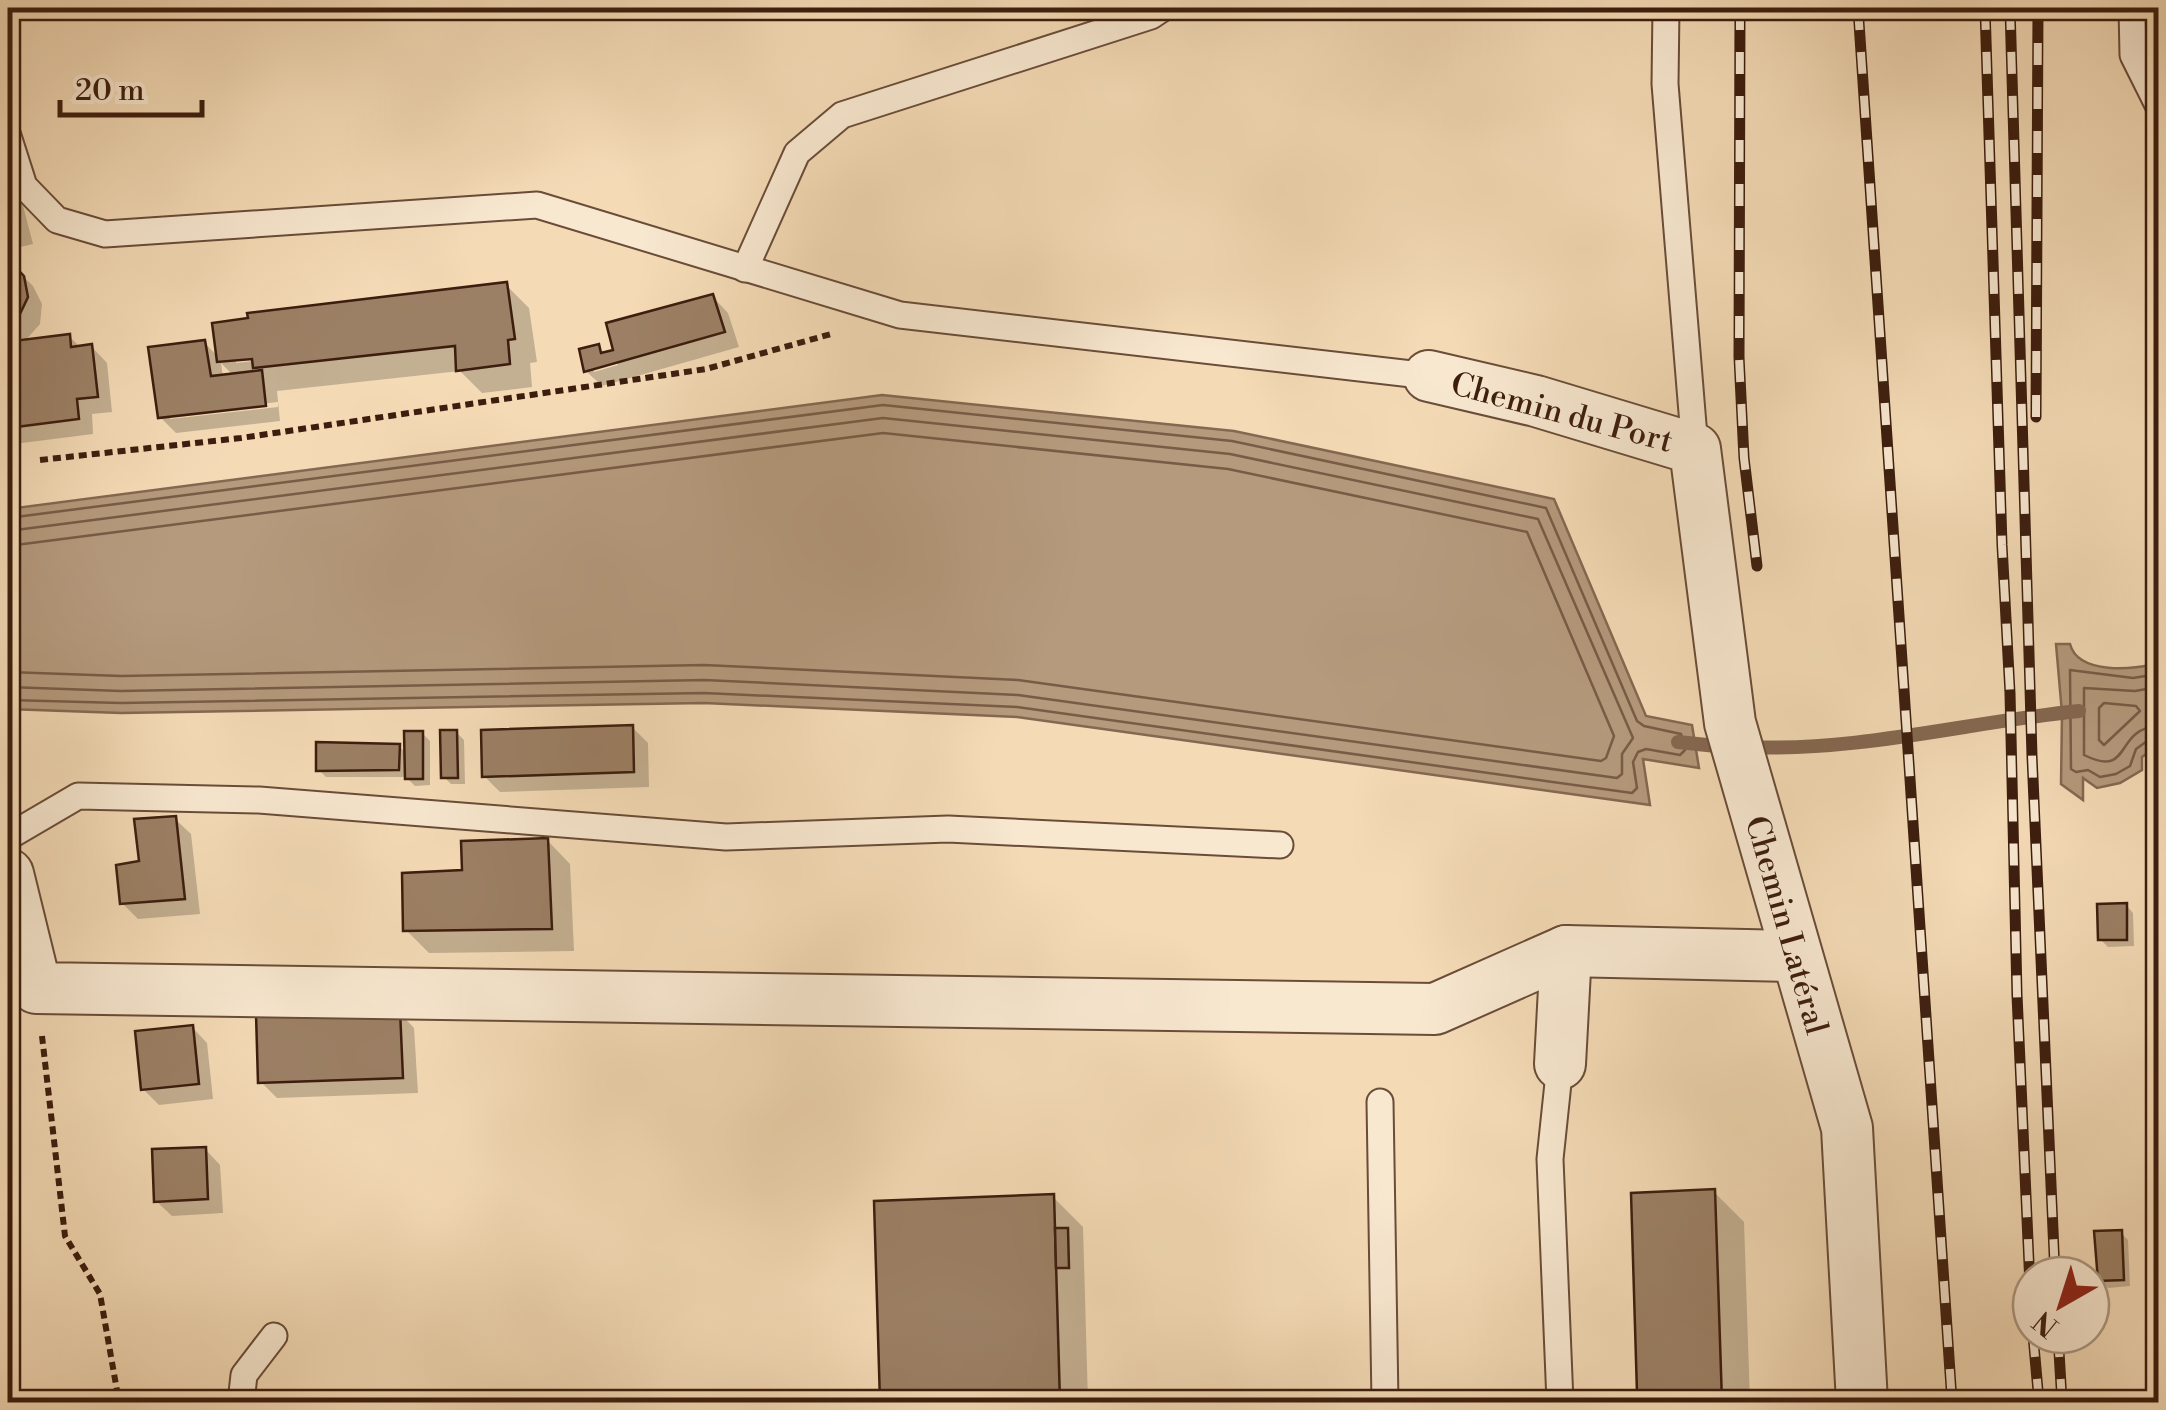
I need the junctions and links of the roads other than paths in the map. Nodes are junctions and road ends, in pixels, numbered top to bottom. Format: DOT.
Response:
graph roads {
  1 [pos="1164,8"];
  2 [pos="1666,8"];
  3 [pos="2132,8"];
  4 [pos="2158,105"];
  5 [pos="8,136"];
  6 [pos="745,269"];
  7 [pos="1428,376"];
  8 [pos="1695,449"];
  9 [pos="8,837"];
  10 [pos="1280,844"];
  11 [pos="8,874"];
  12 [pos="1566,951"];
  13 [pos="1796,956"];
  14 [pos="1560,1064"];
  15 [pos="1380,1102"];
  16 [pos="274,1336"];
  17 [pos="241,1402"];
  18 [pos="1385,1402"];
  19 [pos="1545,1402"];
  20 [pos="1560,1402"];
  21 [pos="1862,1402"];
  1 -- 6 [label="lane"];
  2 -- 8 [label="lane"];
  3 -- 4 [label="lane"];
  5 -- 6 [label="lane"];
  6 -- 7 [label="lane"];
  7 -- 8 [label="street, Chemin du Port"];
  8 -- 13 [label="street, Chemin Latéral"];
  9 -- 10 [label="lane"];
  11 -- 12 [label="street"];
  12 -- 13 [label="street"];
  12 -- 14 [label="street"];
  13 -- 21 [label="street, Chemin Latéral"];
  14 -- 20 [label="lane"];
  15 -- 18 [label="lane"];
  16 -- 17 [label="lane"];
  19 -- 20 [label="lane"];
}
